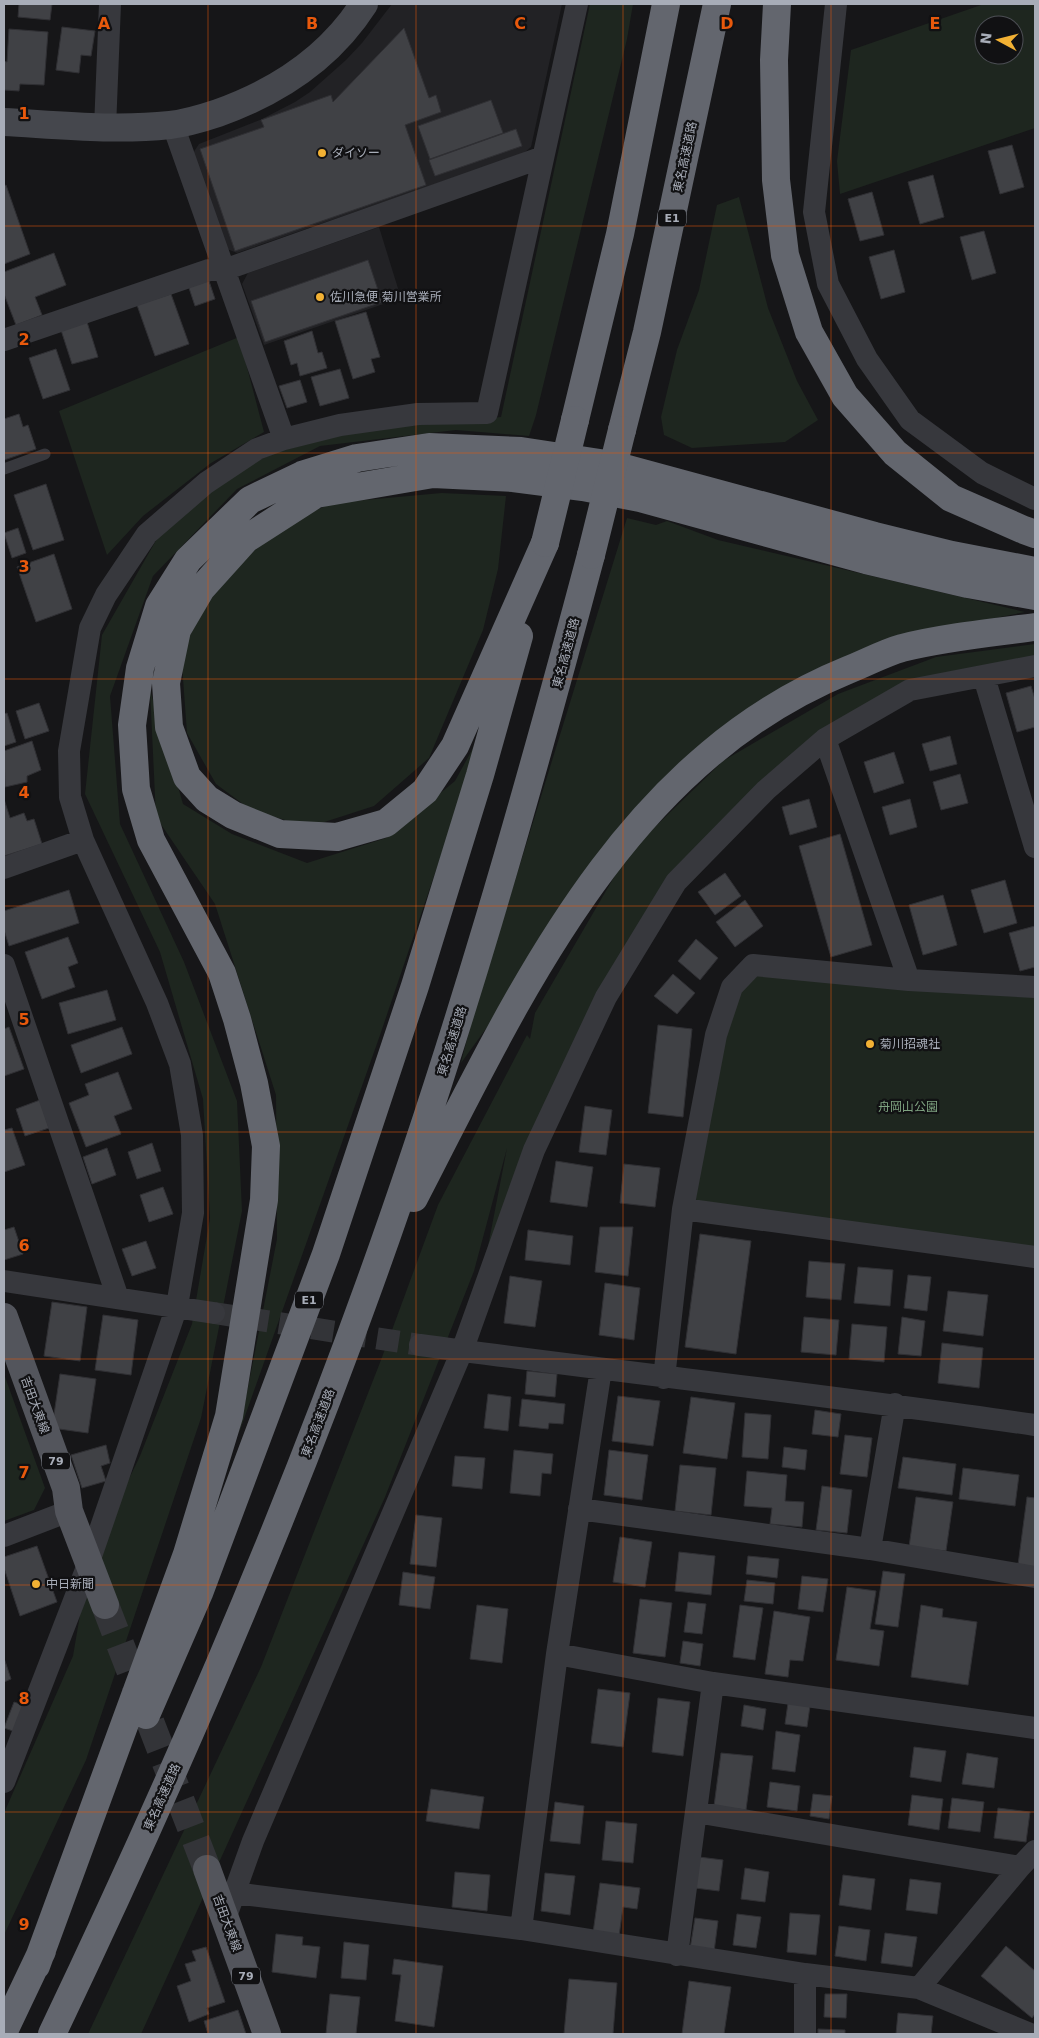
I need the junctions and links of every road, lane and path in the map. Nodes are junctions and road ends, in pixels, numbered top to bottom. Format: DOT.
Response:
graph roads {
  1 [pos="110,4"];
  2 [pos="364,4"];
  3 [pos="577,4"];
  4 [pos="666,4"];
  5 [pos="717,4"];
  6 [pos="777,4"];
  7 [pos="836,4"];
  8 [pos="4,122"];
  9 [pos="172,125"];
  10 [pos="105,128"];
  11 [pos="543,158"];
  12 [pos="224,270"];
  13 [pos="4,340"];
  14 [pos="284,439"];
  15 [pos="45,454"];
  16 [pos="4,469"];
  17 [pos="1035,499"];
  18 [pos="1035,534"];
  19 [pos="545,543"];
  20 [pos="1035,571"];
  21 [pos="1035,596"];
  22 [pos="1035,627"];
  23 [pos="1035,666"];
  24 [pos="984,677"];
  25 [pos="825,739"];
  26 [pos="83,840"];
  27 [pos="1035,847"];
  28 [pos="4,868"];
  29 [pos="4,965"];
  30 [pos="909,980"];
  31 [pos="1035,987"];
  32 [pos="683,1208"];
  33 [pos="1035,1257"];
  34 [pos="4,1281"];
  35 [pos="370,1282"];
  36 [pos="118,1298"];
  37 [pos="177,1306"];
  38 [pos="214,1313"];
  39 [pos="4,1317"];
  40 [pos="420,1345"];
  41 [pos="462,1351"];
  42 [pos="601,1369"];
  43 [pos="664,1378"];
  44 [pos="895,1404"];
  45 [pos="1035,1425"];
  46 [pos="579,1508"];
  47 [pos="70,1511"];
  48 [pos="4,1536"];
  49 [pos="870,1549"];
  50 [pos="89,1562"];
  51 [pos="1035,1577"];
  52 [pos="105,1605"];
  53 [pos="557,1654"];
  54 [pos="714,1683"];
  55 [pos="1035,1728"];
  56 [pos="4,1782"];
  57 [pos="696,1812"];
  58 [pos="1035,1852"];
  59 [pos="1020,1867"];
  60 [pos="207,1869"];
  61 [pos="234,1893"];
  62 [pos="225,1919"];
  63 [pos="521,1929"];
  64 [pos="677,1954"];
  65 [pos="36,1966"];
  66 [pos="805,1974"];
  67 [pos="919,1988"];
  68 [pos="4,2031"];
  69 [pos="52,2034"];
  70 [pos="267,2034"];
  71 [pos="805,2034"];
  72 [pos="1030,2034"];
  1 -- 10 [label="street"];
  2 -- 9 [label="street"];
  3 -- 11 [label="street"];
  4 -- 19 [label="highway, E1, bridge"];
  5 -- 35 [label="highway, 東名高速道路 / E1, bridge"];
  6 -- 18 [label="highway"];
  7 -- 17 [label="street"];
  8 -- 10 [label="street"];
  9 -- 10 [label="street"];
  9 -- 12 [label="street"];
  11 -- 12 [label="street"];
  11 -- 14 [label="street"];
  12 -- 13 [label="street"];
  12 -- 14 [label="street"];
  14 -- 26 [label="street"];
  15 -- 16 [label="lane"];
  19 -- 21 [label="highway"];
  19 -- 65 [label="highway, E1"];
  20 -- 65 [label="highway"];
  22 -- 35 [label="highway"];
  23 -- 24 [label="street"];
  24 -- 25 [label="street"];
  24 -- 27 [label="street"];
  25 -- 30 [label="street"];
  25 -- 41 [label="street"];
  26 -- 28 [label="street"];
  26 -- 37 [label="street"];
  29 -- 36 [label="street"];
  30 -- 31 [label="street"];
  30 -- 32 [label="street"];
  32 -- 33 [label="street"];
  32 -- 43 [label="street"];
  34 -- 36 [label="street"];
  35 -- 69 [label="highway, 東名高速道路 / E1"];
  36 -- 37 [label="street"];
  37 -- 38 [label="street"];
  37 -- 50 [label="street"];
  39 -- 47 [label="main road, 吉田大東線 / 79"];
  40 -- 41 [label="street"];
  41 -- 42 [label="street"];
  41 -- 61 [label="street"];
  42 -- 43 [label="street"];
  42 -- 46 [label="street"];
  43 -- 44 [label="street"];
  44 -- 45 [label="street"];
  44 -- 49 [label="street"];
  46 -- 49 [label="street"];
  46 -- 53 [label="street"];
  47 -- 48 [label="street"];
  47 -- 50 [label="main road, 吉田大東線 / 79"];
  49 -- 51 [label="street"];
  50 -- 52 [label="main road, 吉田大東線 / 79"];
  50 -- 56 [label="street"];
  53 -- 54 [label="street"];
  53 -- 63 [label="street"];
  54 -- 55 [label="street"];
  54 -- 57 [label="street"];
  57 -- 59 [label="street"];
  57 -- 64 [label="street"];
  58 -- 59 [label="street"];
  59 -- 67 [label="street"];
  60 -- 62 [label="main road, 吉田大東線 / 79"];
  61 -- 62 [label="street"];
  61 -- 63 [label="street"];
  62 -- 70 [label="main road, 吉田大東線 / 79"];
  63 -- 64 [label="street"];
  64 -- 66 [label="street"];
  65 -- 68 [label="highway, E1"];
  66 -- 67 [label="street"];
  66 -- 71 [label="street"];
  67 -- 72 [label="street"];
}
